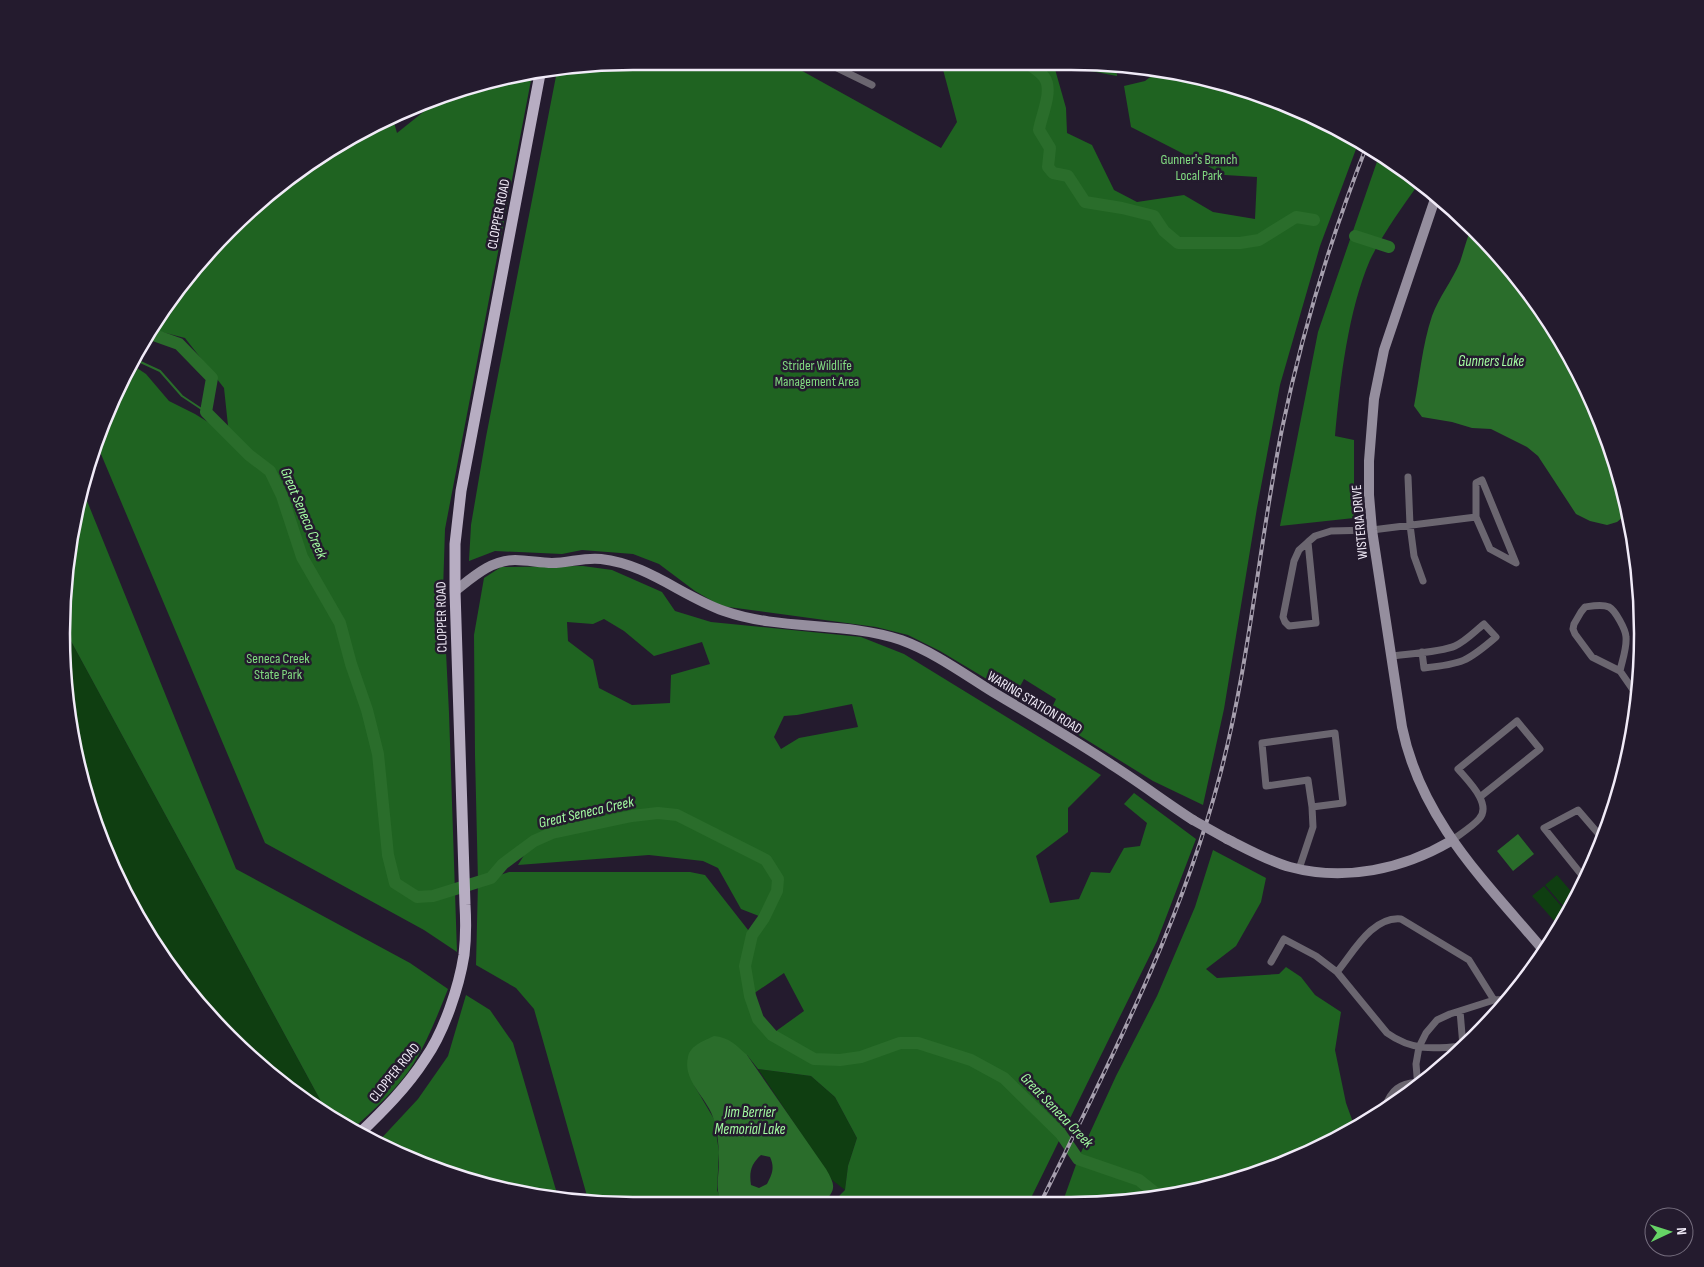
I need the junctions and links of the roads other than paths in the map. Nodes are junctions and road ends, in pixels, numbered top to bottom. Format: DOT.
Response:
graph roads {
  1 [pos="841,70"];
  2 [pos="539,78"];
  3 [pos="872,85"];
  4 [pos="1434,203"];
  5 [pos="1408,477"];
  6 [pos="1476,517"];
  7 [pos="1410,525"];
  8 [pos="1372,530"];
  9 [pos="1308,542"];
  10 [pos="1423,581"];
  11 [pos="455,591"];
  12 [pos="1422,652"];
  13 [pos="1391,656"];
  14 [pos="1620,671"];
  15 [pos="1631,687"];
  16 [pos="1480,797"];
  17 [pos="1312,807"];
  18 [pos="1597,832"];
  19 [pos="1451,840"];
  20 [pos="1300,869"];
  21 [pos="1580,873"];
  22 [pos="1540,946"];
  23 [pos="1271,962"];
  24 [pos="1337,972"];
  25 [pos="1494,1000"];
  26 [pos="1499,1000"];
  27 [pos="1460,1011"];
  28 [pos="1462,1038"];
  29 [pos="1419,1047"];
  30 [pos="1453,1047"];
  31 [pos="1417,1078"];
  32 [pos="1408,1085"];
  33 [pos="1391,1097"];
  34 [pos="364,1129"];
  1 -- 3 [label="street"];
  2 -- 11 [label="main road, CLOPPER ROAD"];
  4 -- 8 [label="street, WISTERIA DRIVE"];
  5 -- 7 [label="street"];
  6 -- 6 [label="street"];
  6 -- 7 [label="street"];
  7 -- 8 [label="street"];
  7 -- 10 [label="street"];
  8 -- 9 [label="street"];
  8 -- 13 [label="street, WISTERIA DRIVE"];
  9 -- 9 [label="street"];
  11 -- 20 [label="street, WARING STATION ROAD, bridge"];
  11 -- 34 [label="main road, CLOPPER ROAD"];
  12 -- 12 [label="street"];
  12 -- 13 [label="street"];
  13 -- 19 [label="street, WISTERIA DRIVE"];
  14 -- 14 [label="street"];
  14 -- 15 [label="street"];
  16 -- 16 [label="street"];
  16 -- 19 [label="street"];
  17 -- 17 [label="street"];
  17 -- 20 [label="street"];
  18 -- 21 [label="street"];
  19 -- 20 [label="street, WARING STATION ROAD"];
  19 -- 22 [label="street"];
  23 -- 24 [label="street"];
  24 -- 25 [label="street"];
  24 -- 29 [label="street"];
  25 -- 26 [label="street"];
  25 -- 27 [label="street"];
  27 -- 28 [label="street"];
  27 -- 29 [label="street"];
  29 -- 30 [label="street"];
  29 -- 31 [label="street"];
  32 -- 33 [label="street"];
}
